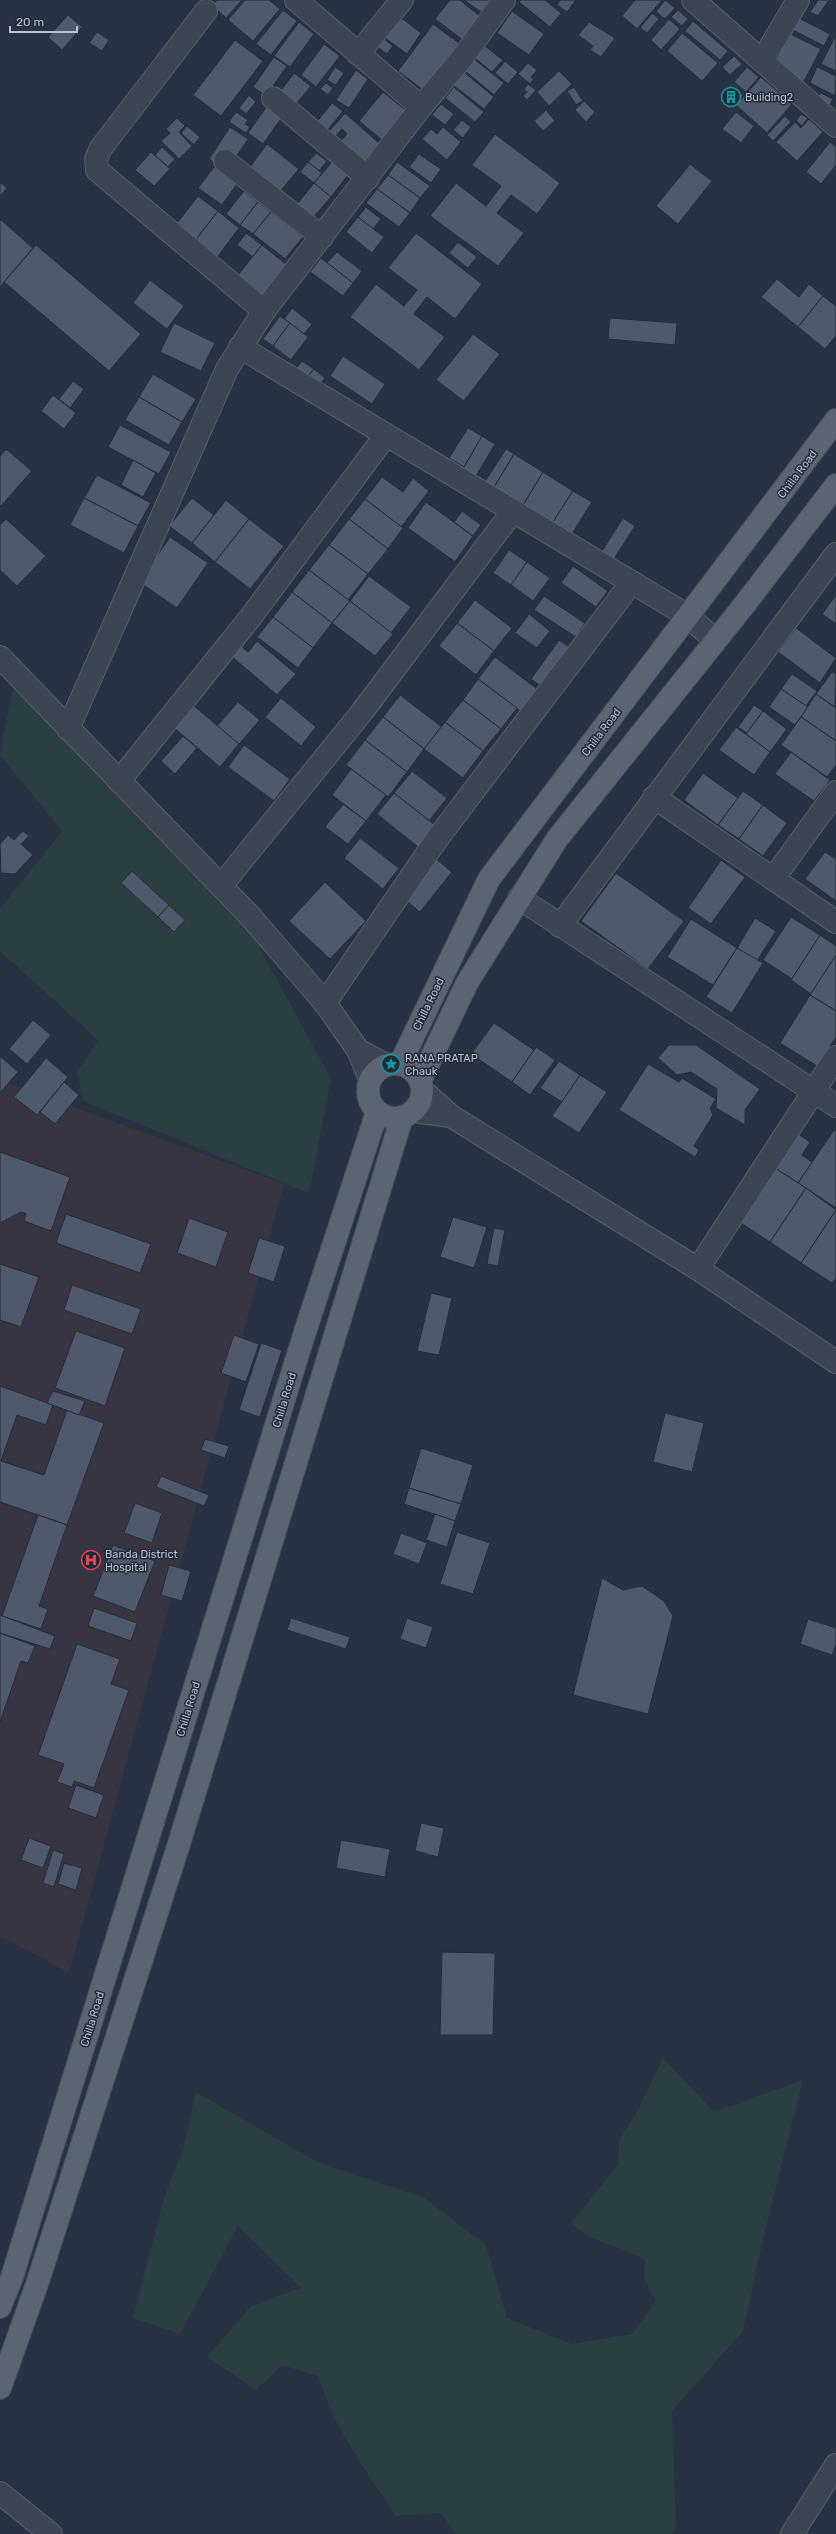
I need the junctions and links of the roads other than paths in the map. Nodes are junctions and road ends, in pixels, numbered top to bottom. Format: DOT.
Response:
graph roads {
  1 [pos="296,0"];
  2 [pos="402,0"];
  3 [pos="504,0"];
  4 [pos="693,0"];
  5 [pos="798,0"];
  6 [pos="206,11"];
  7 [pos="358,54"];
  8 [pos="762,61"];
  9 [pos="272,98"];
  10 [pos="421,107"];
  11 [pos="836,126"];
  12 [pos="225,161"];
  13 [pos="368,178"];
  14 [pos="322,237"];
  15 [pos="264,311"];
  16 [pos="240,347"];
  17 [pos="834,429"];
  18 [pos="386,434"];
  19 [pos="836,485"];
  20 [pos="513,511"];
  21 [pos="836,554"];
  22 [pos="632,582"];
  23 [pos="688,616"];
  24 [pos="715,640"];
  25 [pos="0,657"];
  26 [pos="68,729"];
  27 [pos="119,781"];
  28 [pos="836,792"];
  29 [pos="654,797"];
  30 [pos="773,878"];
  31 [pos="221,886"];
  32 [pos="519,898"];
  33 [pos="836,922"];
  34 [pos="560,926"];
  35 [pos="324,1003"];
  36 [pos="358,1050"];
  37 [pos="836,1057"];
  38 [pos="393,1065"];
  39 [pos="370,1080"];
  40 [pos="421,1085"];
  41 [pos="813,1091"];
  42 [pos="836,1106"];
  43 [pos="377,1112"];
  44 [pos="408,1114"];
  45 [pos="451,1116"];
  46 [pos="698,1269"];
  47 [pos="836,1362"];
  48 [pos="215,1621"];
  49 [pos="245,1630"];
  50 [pos="0,2307"];
  51 [pos="0,2388"];
  52 [pos="836,2465"];
  53 [pos="0,2493"];
  54 [pos="51,2534"];
  55 [pos="792,2534"];
  1 -- 7 [label="street"];
  2 -- 7 [label="street"];
  3 -- 10 [label="street"];
  4 -- 8 [label="street"];
  5 -- 8 [label="street"];
  6 -- 15 [label="street"];
  7 -- 10 [label="street"];
  8 -- 11 [label="street"];
  9 -- 13 [label="street"];
  10 -- 13 [label="street"];
  12 -- 14 [label="street"];
  13 -- 14 [label="street"];
  14 -- 15 [label="street"];
  15 -- 16 [label="street"];
  16 -- 18 [label="street"];
  16 -- 26 [label="street"];
  17 -- 23 [label="main road, Chilla Road"];
  18 -- 20 [label="street"];
  18 -- 27 [label="street"];
  19 -- 24 [label="main road"];
  20 -- 22 [label="street"];
  20 -- 31 [label="street"];
  21 -- 29 [label="street"];
  22 -- 23 [label="street"];
  22 -- 35 [label="street"];
  23 -- 24 [label="street"];
  23 -- 38 [label="main road, Chilla Road"];
  24 -- 32 [label="main road"];
  25 -- 26 [label="street"];
  26 -- 27 [label="street"];
  27 -- 31 [label="street"];
  28 -- 30 [label="street"];
  29 -- 30 [label="street"];
  29 -- 34 [label="street"];
  30 -- 33 [label="street"];
  31 -- 35 [label="street"];
  32 -- 34 [label="street"];
  32 -- 40 [label="main road"];
  34 -- 41 [label="street"];
  35 -- 36 [label="street"];
  36 -- 38 [label="street"];
  36 -- 39 [label="street"];
  37 -- 41 [label="street"];
  38 -- 39 [label="main road"];
  38 -- 40 [label="main road"];
  39 -- 43 [label="main road"];
  40 -- 44 [label="main road"];
  40 -- 45 [label="street"];
  41 -- 42 [label="street"];
  41 -- 46 [label="street"];
  43 -- 44 [label="main road"];
  43 -- 48 [label="main road, Chilla Road"];
  44 -- 45 [label="street"];
  44 -- 49 [label="main road"];
  45 -- 46 [label="street"];
  46 -- 47 [label="street"];
  48 -- 49 [label="main road"];
  48 -- 50 [label="main road, Chilla Road"];
  49 -- 51 [label="main road"];
  52 -- 55 [label="street"];
  53 -- 54 [label="street"];
}
